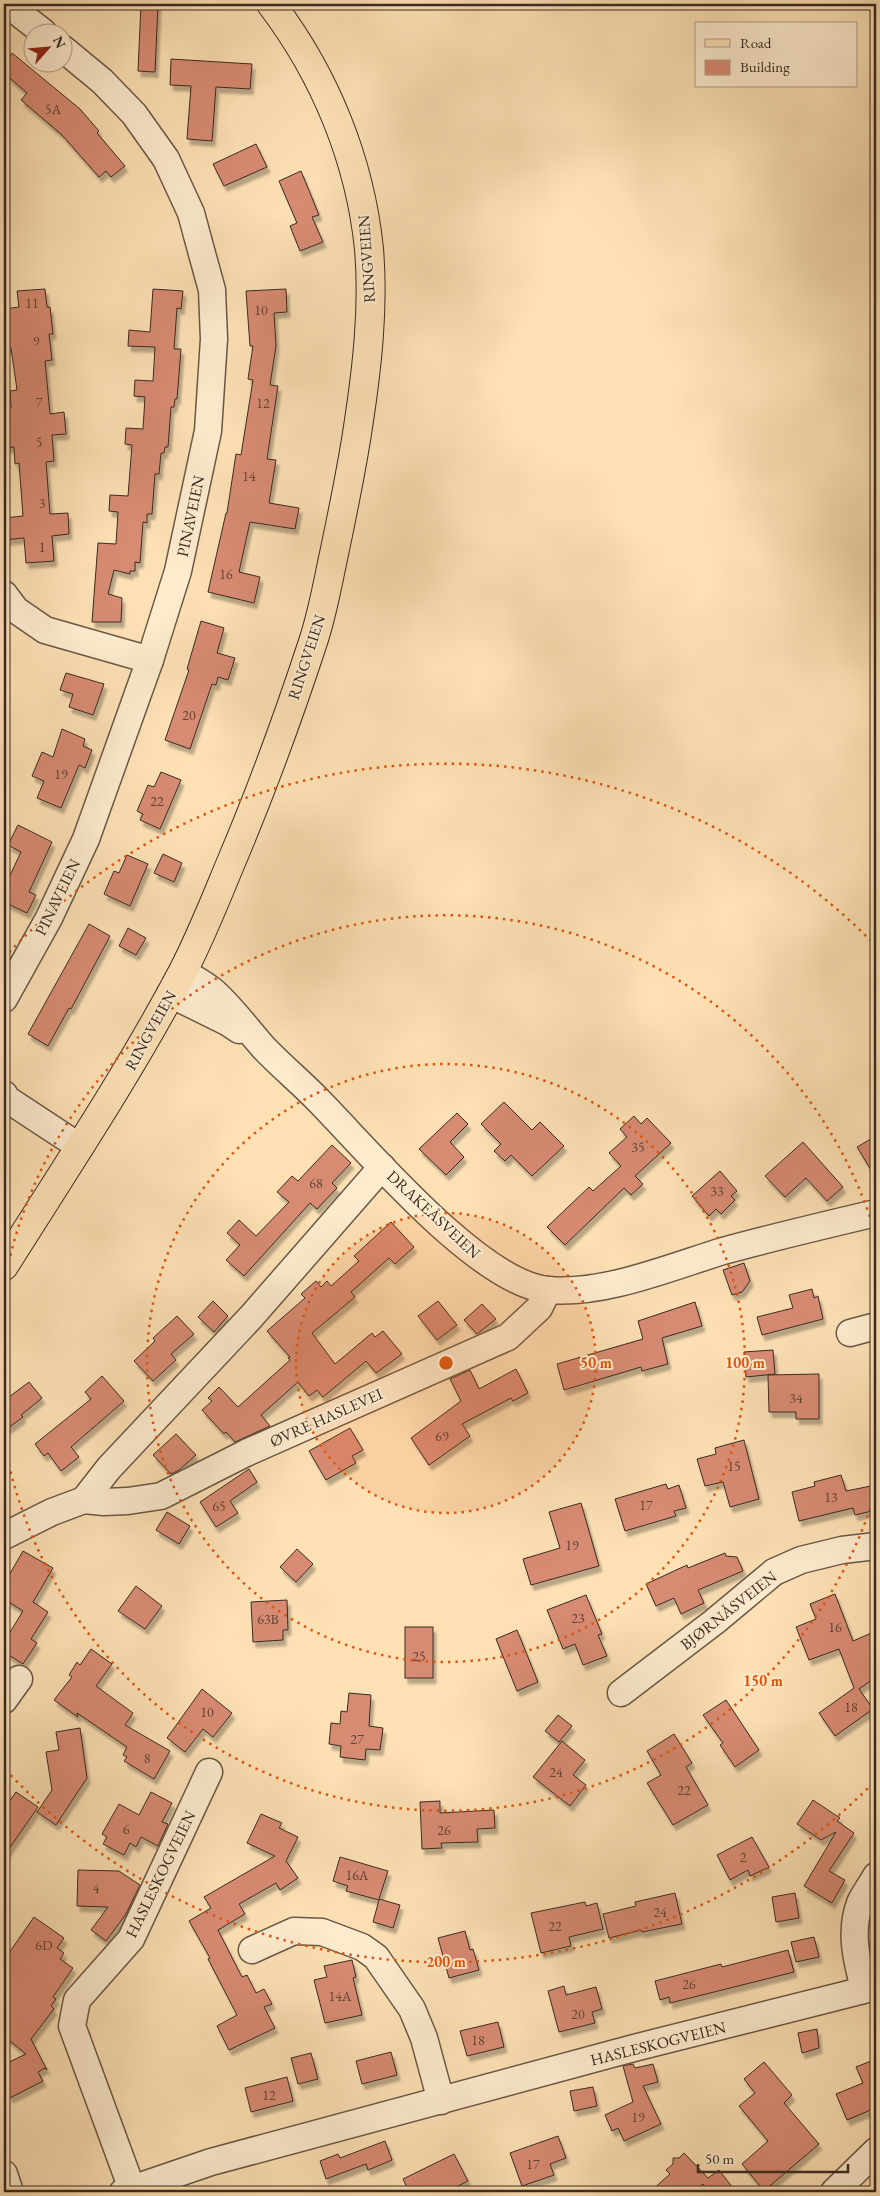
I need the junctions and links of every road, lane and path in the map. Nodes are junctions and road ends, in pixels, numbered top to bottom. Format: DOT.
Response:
graph roads {
  1 [pos="7,4"];
  2 [pos="271,4"];
  3 [pos="30,22"];
  4 [pos="72,56"];
  5 [pos="4,594"];
  6 [pos="150,660"];
  7 [pos="176,983"];
  8 [pos="4,999"];
  9 [pos="4,1094"];
  10 [pos="80,1147"];
  11 [pos="382,1166"];
  12 [pos="876,1213"];
  13 [pos="4,1266"];
  14 [pos="548,1290"];
  15 [pos="876,1326"];
  16 [pos="850,1333"];
  17 [pos="84,1500"];
  18 [pos="4,1536"];
  19 [pos="876,1546"];
  20 [pos="19,1679"];
  21 [pos="621,1694"];
  22 [pos="4,1700"];
  23 [pos="209,1772"];
  24 [pos="876,1876"];
  25 [pos="252,1950"];
  26 [pos="870,1988"];
  27 [pos="441,2101"];
  28 [pos="876,2151"];
  29 [pos="4,2174"];
  30 [pos="128,2191"];
  31 [pos="10,2192"];
  32 [pos="834,2192"];
  1 -- 3 [label="street"];
  2 -- 7 [label="main road, RINGVEIEN"];
  4 -- 6 [label="street, PINAVEIEN"];
  5 -- 6 [label="street"];
  6 -- 8 [label="street, PINAVEIEN"];
  7 -- 10 [label="main road, RINGVEIEN"];
  7 -- 11 [label="street, DRAKEÅSVEIEN"];
  9 -- 10 [label="street"];
  10 -- 13 [label="main road, RINGVEIEN"];
  11 -- 14 [label="street, DRAKEÅSVEIEN"];
  11 -- 17 [label="street"];
  12 -- 14 [label="street, DRAKEÅSVEIEN"];
  14 -- 17 [label="street, ØVRE HASLEVEI"];
  15 -- 16 [label="street"];
  17 -- 18 [label="street, ØVRE HASLEVEI"];
  19 -- 21 [label="street, BJØRNÅSVEIEN"];
  20 -- 22 [label="street"];
  23 -- 30 [label="street, HASLESKOGVEIEN"];
  24 -- 26 [label="street"];
  25 -- 27 [label="street"];
  26 -- 27 [label="street, HASLESKOGVEIEN"];
  27 -- 30 [label="street, HASLESKOGVEIEN"];
  28 -- 32 [label="street"];
  29 -- 31 [label="street"];
}
